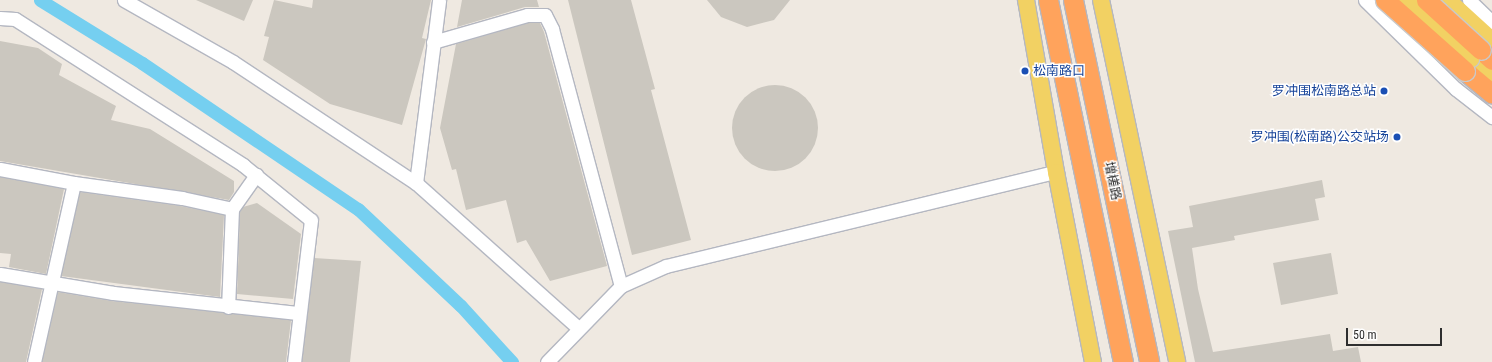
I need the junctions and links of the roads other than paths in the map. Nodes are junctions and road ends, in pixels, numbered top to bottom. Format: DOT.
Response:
graph roads {
  1 [pos="124,0"];
  2 [pos="439,0"];
  3 [pos="1026,0"];
  4 [pos="1048,0"];
  5 [pos="1073,0"];
  6 [pos="1101,0"];
  7 [pos="1365,0"];
  8 [pos="1385,0"];
  9 [pos="1406,0"];
  10 [pos="1426,0"];
  11 [pos="1440,0"];
  12 [pos="1448,0"];
  13 [pos="1469,0"];
  14 [pos="0,18"];
  15 [pos="1492,22"];
  16 [pos="1405,39"];
  17 [pos="1492,40"];
  18 [pos="434,42"];
  19 [pos="1492,60"];
  20 [pos="1492,76"];
  21 [pos="1492,94"];
  22 [pos="1492,117"];
  23 [pos="0,168"];
  24 [pos="1056,172"];
  25 [pos="256,176"];
  26 [pos="74,183"];
  27 [pos="416,183"];
  28 [pos="232,209"];
  29 [pos="0,274"];
  30 [pos="52,284"];
  31 [pos="621,286"];
  32 [pos="228,308"];
  33 [pos="298,313"];
  34 [pos="578,328"];
  35 [pos="34,362"];
  36 [pos="294,362"];
  37 [pos="548,362"];
  38 [pos="1093,362"];
  39 [pos="1123,362"];
  40 [pos="1149,362"];
  41 [pos="1177,362"];
  1 -- 27 [label="street"];
  2 -- 18 [label="street"];
  3 -- 24 [label="main road"];
  4 -- 39 [label="highway, 增槎路"];
  5 -- 40 [label="highway, 增槎路"];
  6 -- 41 [label="main road, 增槎路"];
  7 -- 16 [label="street"];
  8 -- 21 [label="highway, bridge"];
  9 -- 20 [label="main road, bridge"];
  10 -- 19 [label="highway, bridge"];
  11 -- 16 [label="street"];
  12 -- 17 [label="main road"];
  13 -- 15 [label="street"];
  14 -- 25 [label="street"];
  16 -- 22 [label="street"];
  18 -- 27 [label="street"];
  18 -- 31 [label="street"];
  23 -- 26 [label="street"];
  24 -- 31 [label="street"];
  24 -- 38 [label="main road"];
  25 -- 28 [label="street"];
  25 -- 33 [label="street"];
  26 -- 28 [label="street"];
  26 -- 30 [label="street"];
  27 -- 34 [label="street"];
  28 -- 32 [label="street"];
  29 -- 30 [label="street"];
  30 -- 32 [label="street"];
  30 -- 35 [label="street"];
  31 -- 34 [label="street"];
  32 -- 33 [label="street"];
  33 -- 36 [label="street"];
  34 -- 37 [label="street"];
}
